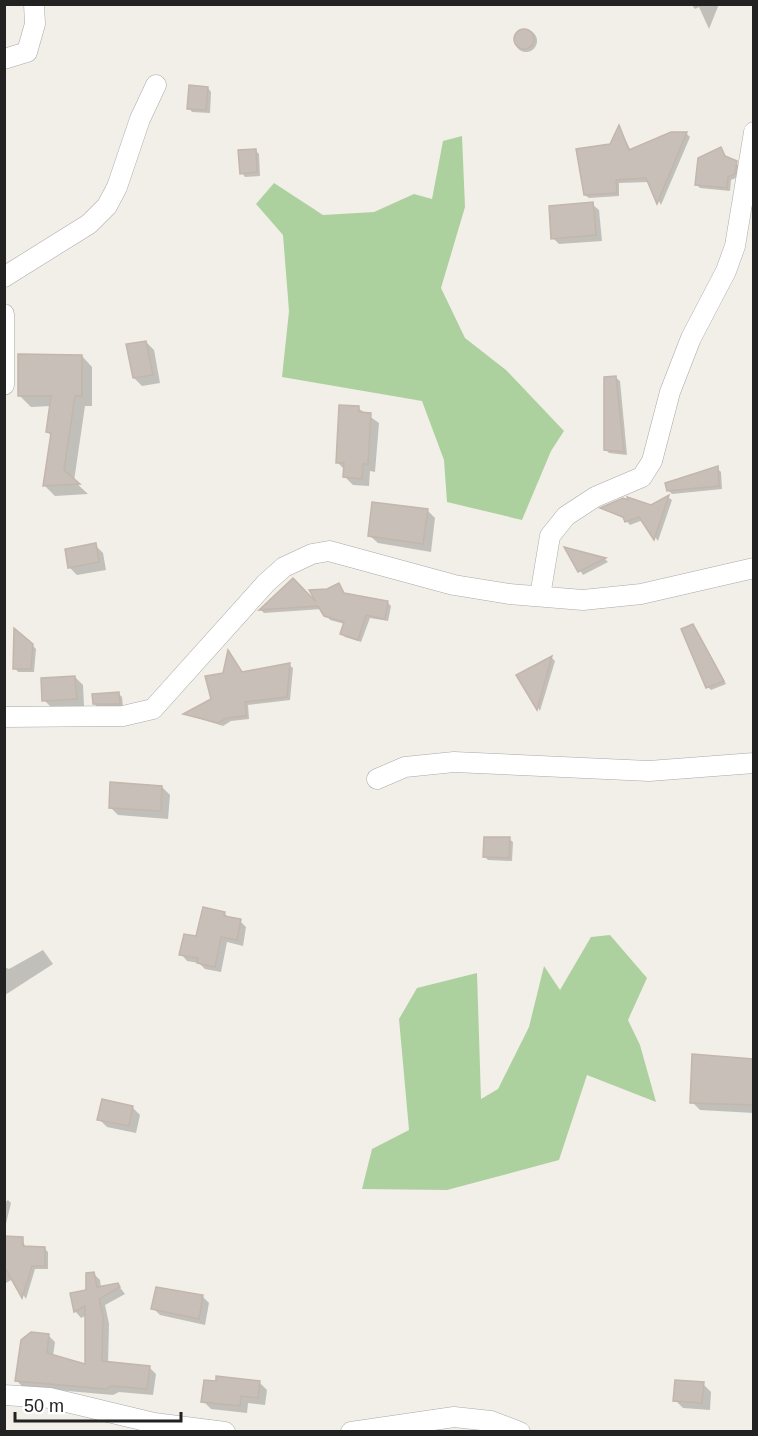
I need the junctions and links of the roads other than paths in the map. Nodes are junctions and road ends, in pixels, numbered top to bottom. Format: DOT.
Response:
graph roads {
  1 [pos="34,4"];
  2 [pos="4,58"];
  3 [pos="156,85"];
  4 [pos="753,132"];
  5 [pos="4,277"];
  6 [pos="4,314"];
  7 [pos="4,385"];
  8 [pos="753,568"];
  9 [pos="540,596"];
  10 [pos="4,717"];
  11 [pos="753,763"];
  12 [pos="377,779"];
  13 [pos="4,1395"];
  14 [pos="225,1431"];
  15 [pos="351,1431"];
  16 [pos="520,1431"];
  1 -- 2 [label="street"];
  3 -- 5 [label="street"];
  4 -- 9 [label="street"];
  6 -- 7 [label="street"];
  8 -- 9 [label="street"];
  9 -- 10 [label="street"];
  11 -- 12 [label="street"];
  13 -- 14 [label="street"];
  15 -- 16 [label="street"];
}
